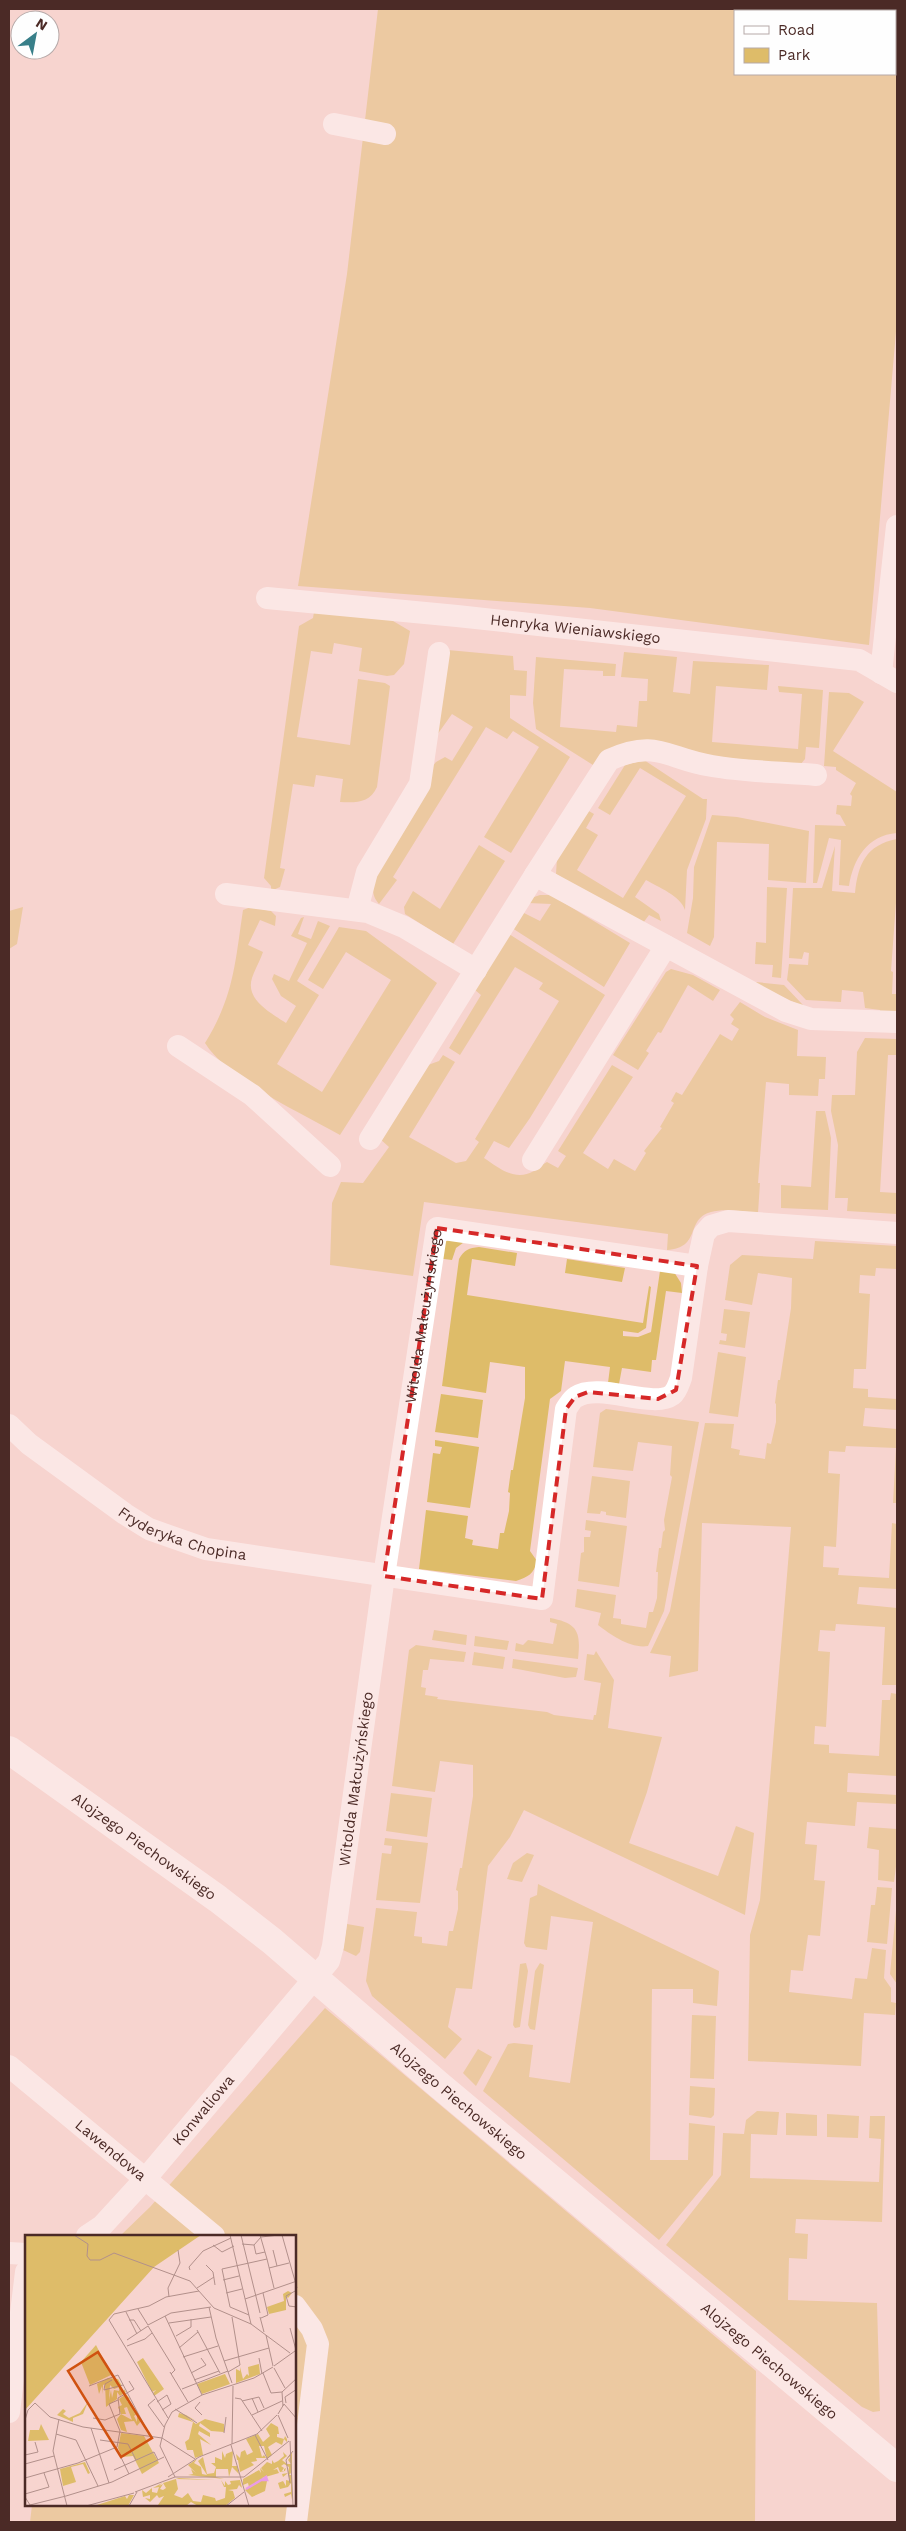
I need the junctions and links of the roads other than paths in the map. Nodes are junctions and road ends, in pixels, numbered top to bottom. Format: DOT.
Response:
graph roads {
  1 [pos="334,124"];
  2 [pos="385,134"];
  3 [pos="897,526"];
  4 [pos="267,598"];
  5 [pos="439,653"];
  6 [pos="889,678"];
  7 [pos="816,775"];
  8 [pos="536,875"];
  9 [pos="226,894"];
  10 [pos="357,910"];
  11 [pos="666,946"];
  12 [pos="476,970"];
  13 [pos="897,1022"];
  14 [pos="178,1046"];
  15 [pos="370,1139"];
  16 [pos="533,1160"];
  17 [pos="330,1166"];
  18 [pos="897,1233"];
  19 [pos="697,1266"];
  20 [pos="9,1424"];
  21 [pos="384,1576"];
  22 [pos="9,1750"];
  23 [pos="316,1978"];
  24 [pos="9,2066"];
  25 [pos="146,2178"];
  26 [pos="88,2235"];
  27 [pos="213,2235"];
  28 [pos="9,2252"];
  29 [pos="25,2254"];
  30 [pos="25,2280"];
  31 [pos="296,2307"];
  32 [pos="9,2412"];
  33 [pos="897,2466"];
  34 [pos="296,2522"];
  1 -- 2 [label="street"];
  3 -- 6 [label="street, Henryka Wieniawskiego"];
  4 -- 6 [label="street, Henryka Wieniawskiego"];
  5 -- 10 [label="street"];
  7 -- 8 [label="street"];
  8 -- 11 [label="street"];
  8 -- 12 [label="street"];
  9 -- 10 [label="street"];
  10 -- 12 [label="street"];
  11 -- 13 [label="street"];
  11 -- 16 [label="street"];
  12 -- 15 [label="street"];
  14 -- 17 [label="street"];
  18 -- 19 [label="street"];
  19 -- 21 [label="street"];
  19 -- 21 [label="street, Witolda Małcużyńskiego"];
  20 -- 21 [label="street, Fryderyka Chopina"];
  21 -- 23 [label="street, Witolda Małcużyńskiego"];
  22 -- 23 [label="street, Alojzego Piechowskiego"];
  23 -- 25 [label="street, Konwaliowa"];
  23 -- 33 [label="street, Alojzego Piechowskiego"];
  24 -- 25 [label="street, Lawendowa"];
  25 -- 26 [label="street, Konwaliowa"];
  25 -- 27 [label="street, Lawendowa"];
  28 -- 29 [label="street"];
  30 -- 32 [label="street"];
  31 -- 34 [label="street"];
}
